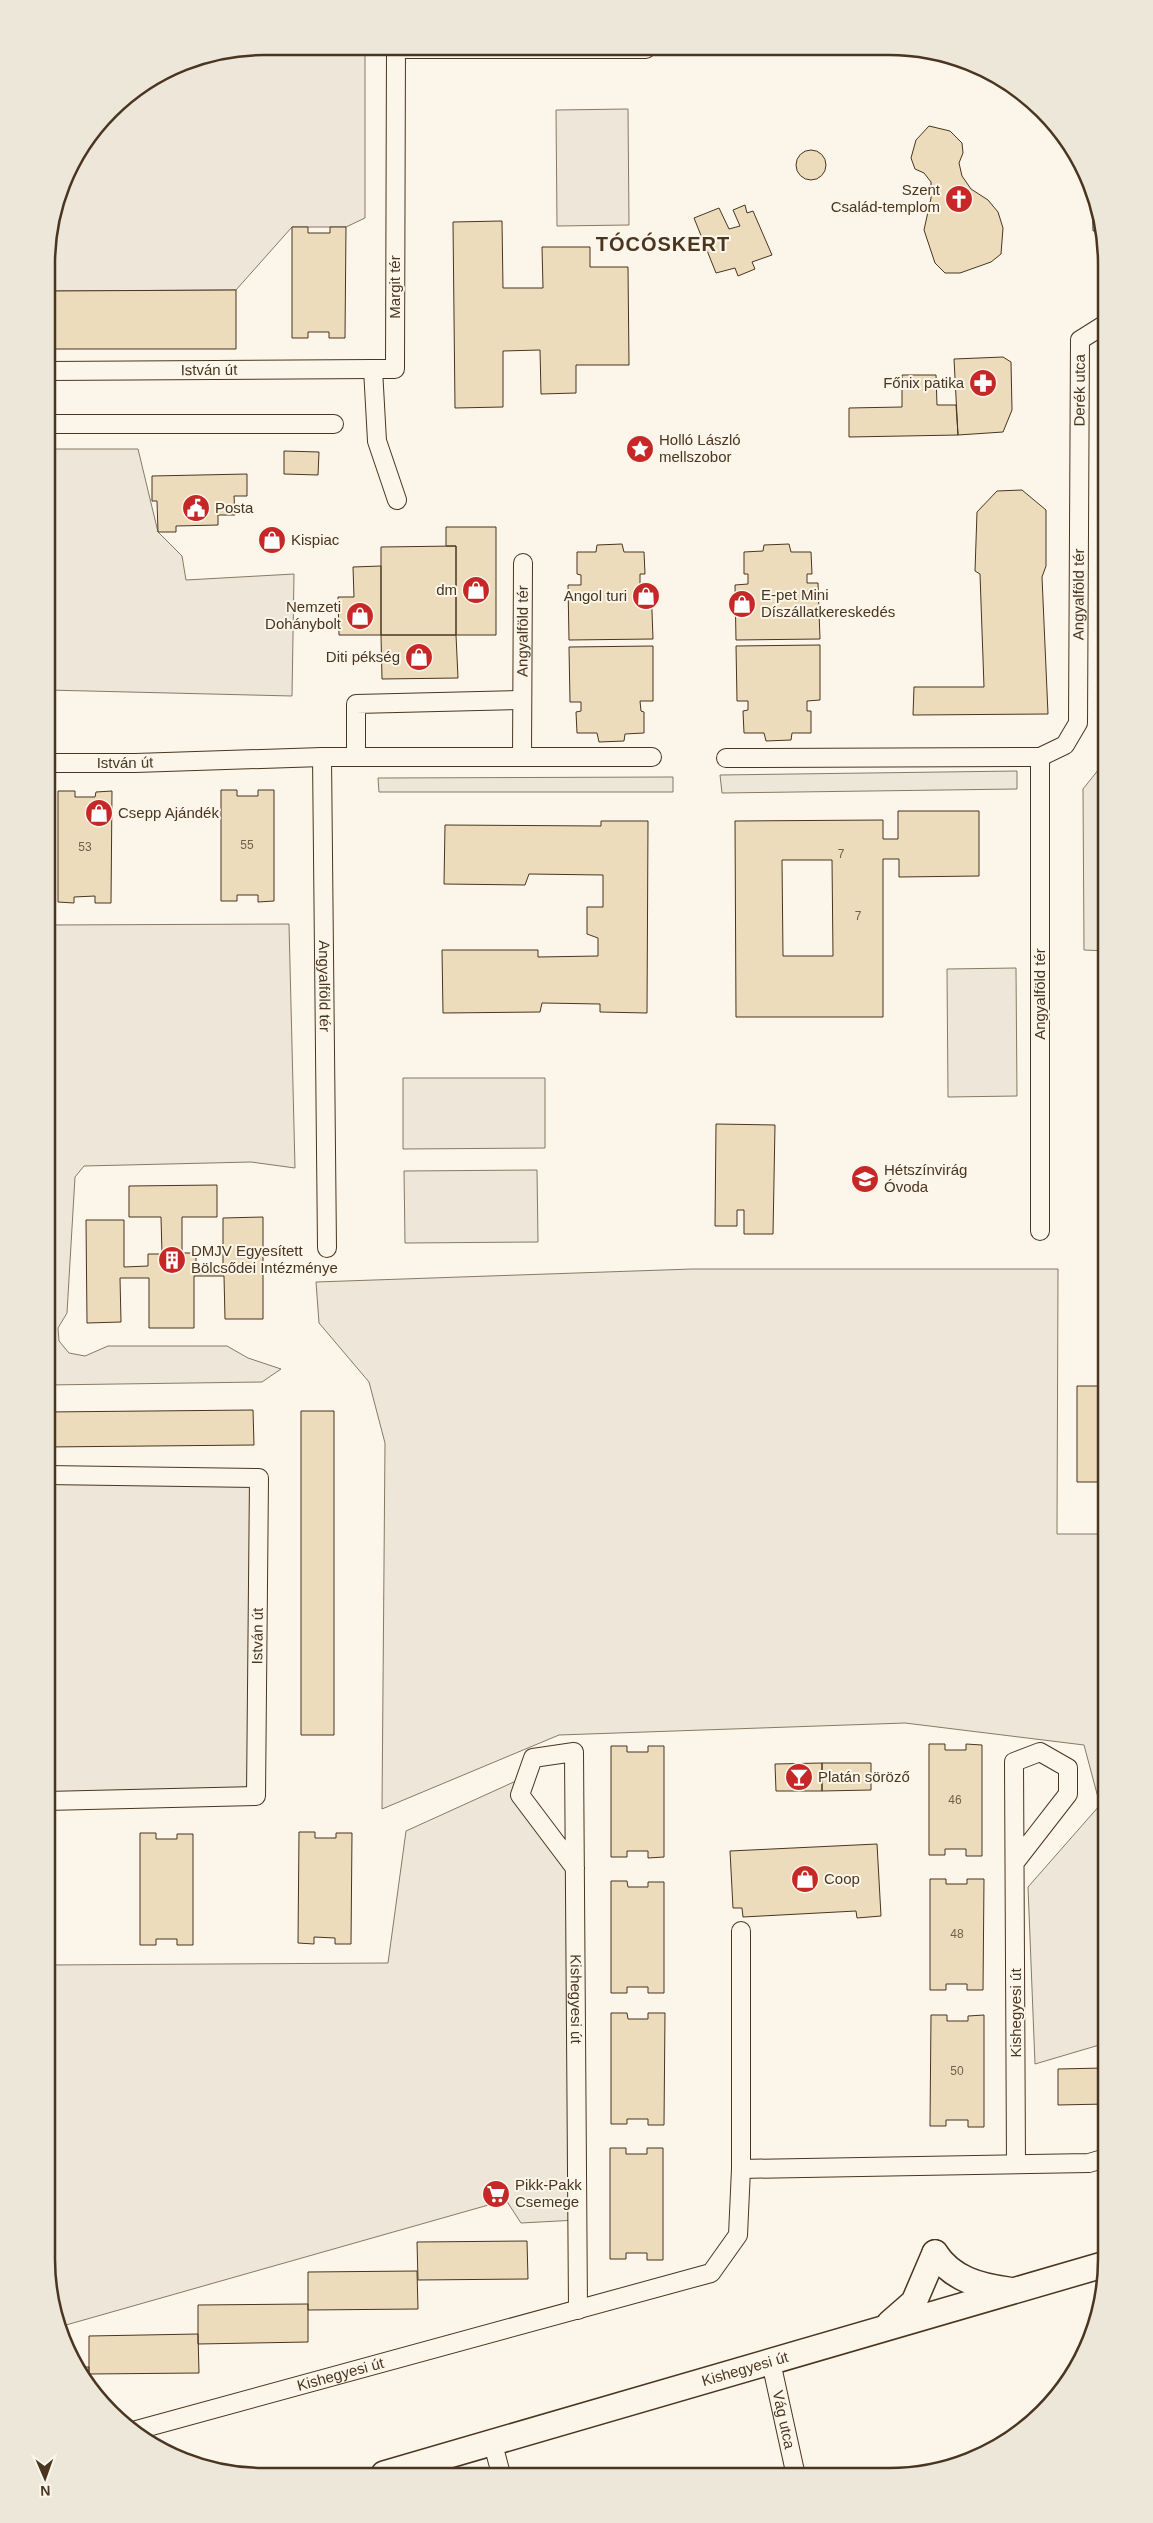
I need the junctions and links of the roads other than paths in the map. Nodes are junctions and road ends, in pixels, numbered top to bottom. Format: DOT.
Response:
graph roads {
  1 [pos="396,55"];
  2 [pos="1098,329"];
  3 [pos="373,369"];
  4 [pos="55,371"];
  5 [pos="55,424"];
  6 [pos="334,424"];
  7 [pos="1080,441"];
  8 [pos="397,500"];
  9 [pos="523,563"];
  10 [pos="522,700"];
  11 [pos="322,757"];
  12 [pos="356,757"];
  13 [pos="522,757"];
  14 [pos="652,757"];
  15 [pos="1040,757"];
  16 [pos="726,758"];
  17 [pos="55,763"];
  18 [pos="1040,1231"];
  19 [pos="327,1248"];
  20 [pos="55,1475"];
  21 [pos="55,1800"];
  22 [pos="1016,1860"];
  23 [pos="575,1868"];
  24 [pos="741,1931"];
  25 [pos="1098,2160"];
  26 [pos="1016,2164"];
  27 [pos="740,2169"];
  28 [pos="1098,2266"];
  29 [pos="1013,2290"];
  30 [pos="578,2310"];
  31 [pos="883,2328"];
  32 [pos="771,2362"];
  33 [pos="143,2429"];
  34 [pos="493,2444"];
  35 [pos="406,2468"];
  36 [pos="499,2468"];
  37 [pos="794,2468"];
  1 -- 3 [label="street, Margit tér"];
  2 -- 7 [label="street, Derék utca"];
  3 -- 4 [label="street, István út"];
  3 -- 8 [label="street"];
  5 -- 6 [label="street"];
  7 -- 15 [label="street, Angyalföld tér"];
  9 -- 10 [label="street, Angyalföld tér"];
  10 -- 12 [label="street"];
  10 -- 13 [label="street, Angyalföld tér"];
  11 -- 12 [label="street"];
  11 -- 17 [label="street, István út"];
  11 -- 19 [label="street, Angyalföld tér"];
  12 -- 13 [label="street"];
  13 -- 14 [label="street"];
  15 -- 16 [label="street, Angyalföld tér"];
  15 -- 18 [label="street, Angyalföld tér"];
  20 -- 21 [label="street, István út"];
  22 -- 22 [label="street, Kishegyesi út"];
  22 -- 26 [label="street, Kishegyesi út"];
  23 -- 23 [label="street, Kishegyesi út"];
  23 -- 30 [label="street, Kishegyesi út"];
  24 -- 27 [label="street, Kishegyesi út"];
  25 -- 26 [label="street"];
  26 -- 27 [label="street"];
  27 -- 30 [label="street, Kishegyesi út"];
  28 -- 29 [label="street, Kishegyesi út"];
  29 -- 31 [label="street, Kishegyesi út"];
  29 -- 31 [label="street"];
  30 -- 33 [label="street, Kishegyesi út"];
  31 -- 32 [label="street, Kishegyesi út"];
  32 -- 34 [label="street, Kishegyesi út"];
  32 -- 37 [label="street, Vág utca"];
  34 -- 35 [label="street, Kishegyesi út"];
  34 -- 36 [label="street"];
}
